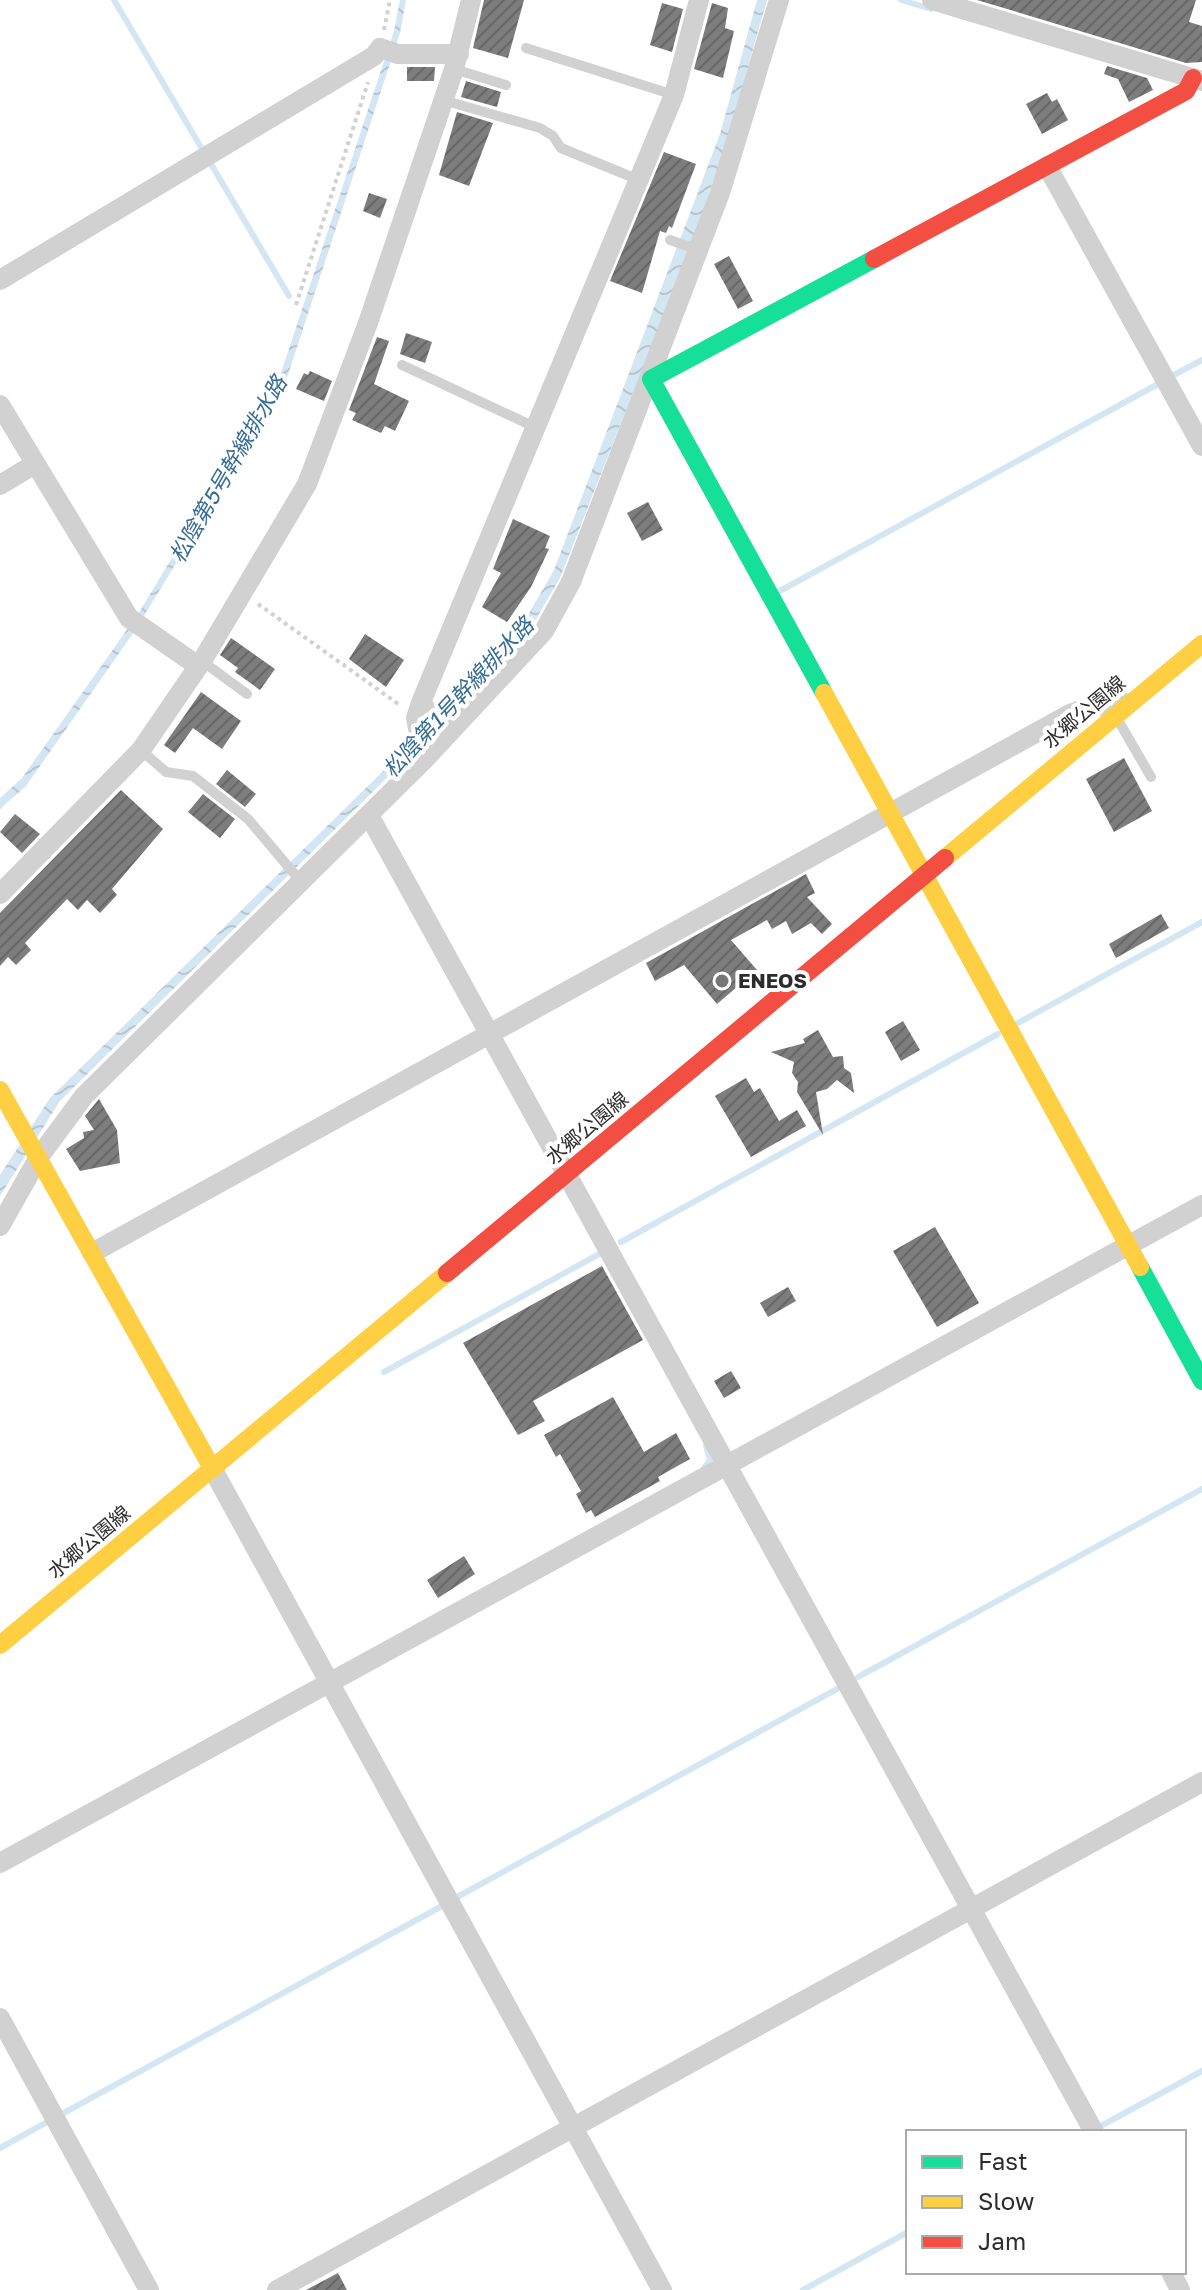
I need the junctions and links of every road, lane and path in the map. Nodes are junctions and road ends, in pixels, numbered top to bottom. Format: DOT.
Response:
graph roads {
  1 [pos="390,0"];
  2 [pos="471,0"];
  3 [pos="699,0"];
  4 [pos="779,0"];
  5 [pos="932,0"];
  6 [pos="526,48"];
  7 [pos="384,52"];
  8 [pos="456,61"];
  9 [pos="1193,83"];
  10 [pos="506,85"];
  11 [pos="674,95"];
  12 [pos="443,100"];
  13 [pos="1047,166"];
  14 [pos="639,180"];
  15 [pos="674,241"];
  16 [pos="698,249"];
  17 [pos="0,280"];
  18 [pos="296,305"];
  19 [pos="402,365"];
  20 [pos="651,379"];
  21 [pos="0,405"];
  22 [pos="537,428"];
  23 [pos="1202,446"];
  24 [pos="35,464"];
  25 [pos="0,485"];
  26 [pos="243,594"];
  27 [pos="1202,644"];
  28 [pos="200,664"];
  29 [pos="247,694"];
  30 [pos="1122,709"];
  31 [pos="423,713"];
  32 [pos="449,730"];
  33 [pos="141,750"];
  34 [pos="424,758"];
  35 [pos="1151,777"];
  36 [pos="888,813"];
  37 [pos="370,817"];
  38 [pos="924,877"];
  39 [pos="299,880"];
  40 [pos="0,894"];
  41 [pos="490,1033"];
  42 [pos="0,1090"];
  43 [pos="37,1154"];
  44 [pos="567,1173"];
  45 [pos="1202,1205"];
  46 [pos="0,1226"];
  47 [pos="1127,1246"];
  48 [pos="92,1253"];
  49 [pos="1202,1381"];
  50 [pos="727,1463"];
  51 [pos="212,1468"];
  52 [pos="0,1645"];
  53 [pos="332,1683"];
  54 [pos="1202,1782"];
  55 [pos="0,1863"];
  56 [pos="972,1908"];
  57 [pos="0,2018"];
  58 [pos="574,2127"];
  59 [pos="1093,2130"];
  60 [pos="149,2290"];
  61 [pos="277,2290"];
  62 [pos="662,2290"];
  1 -- 7 [label="path"];
  2 -- 8 [label="street"];
  3 -- 11 [label="street"];
  4 -- 16 [label="street"];
  5 -- 9 [label="street"];
  6 -- 11 [label="lane"];
  7 -- 8 [label="street"];
  7 -- 17 [label="street"];
  7 -- 18 [label="path"];
  8 -- 10 [label="lane"];
  8 -- 12 [label="street"];
  9 -- 13 [label="street"];
  11 -- 14 [label="street"];
  12 -- 14 [label="lane"];
  12 -- 26 [label="street"];
  13 -- 20 [label="street"];
  13 -- 23 [label="street"];
  14 -- 22 [label="street"];
  15 -- 16 [label="lane"];
  16 -- 20 [label="street"];
  19 -- 22 [label="lane"];
  20 -- 32 [label="street"];
  20 -- 36 [label="street"];
  21 -- 24 [label="street"];
  22 -- 31 [label="street"];
  24 -- 25 [label="street"];
  24 -- 28 [label="street"];
  26 -- 28 [label="street"];
  26 -- 31 [label="path"];
  27 -- 30 [label="street, 水郷公園線"];
  28 -- 29 [label="lane"];
  28 -- 33 [label="street"];
  30 -- 35 [label="lane"];
  30 -- 36 [label="street"];
  30 -- 38 [label="street, 水郷公園線"];
  31 -- 32 [label="lane"];
  31 -- 34 [label="street"];
  32 -- 34 [label="street"];
  33 -- 39 [label="lane"];
  33 -- 40 [label="street"];
  34 -- 37 [label="street"];
  36 -- 38 [label="street"];
  36 -- 41 [label="street"];
  37 -- 39 [label="street"];
  37 -- 41 [label="street"];
  38 -- 44 [label="street, 水郷公園線"];
  38 -- 47 [label="street"];
  39 -- 43 [label="street"];
  41 -- 44 [label="street"];
  41 -- 48 [label="street"];
  42 -- 43 [label="street"];
  43 -- 46 [label="street"];
  43 -- 48 [label="street"];
  44 -- 50 [label="street"];
  44 -- 51 [label="street, 水郷公園線"];
  45 -- 47 [label="street"];
  47 -- 49 [label="street"];
  47 -- 50 [label="street"];
  48 -- 51 [label="street"];
  50 -- 53 [label="street"];
  50 -- 56 [label="street"];
  51 -- 52 [label="street, 水郷公園線"];
  51 -- 53 [label="street"];
  53 -- 55 [label="street"];
  53 -- 58 [label="street"];
  54 -- 56 [label="street"];
  56 -- 58 [label="street"];
  56 -- 59 [label="street"];
  57 -- 60 [label="street"];
  58 -- 61 [label="street"];
  58 -- 62 [label="street"];
}
